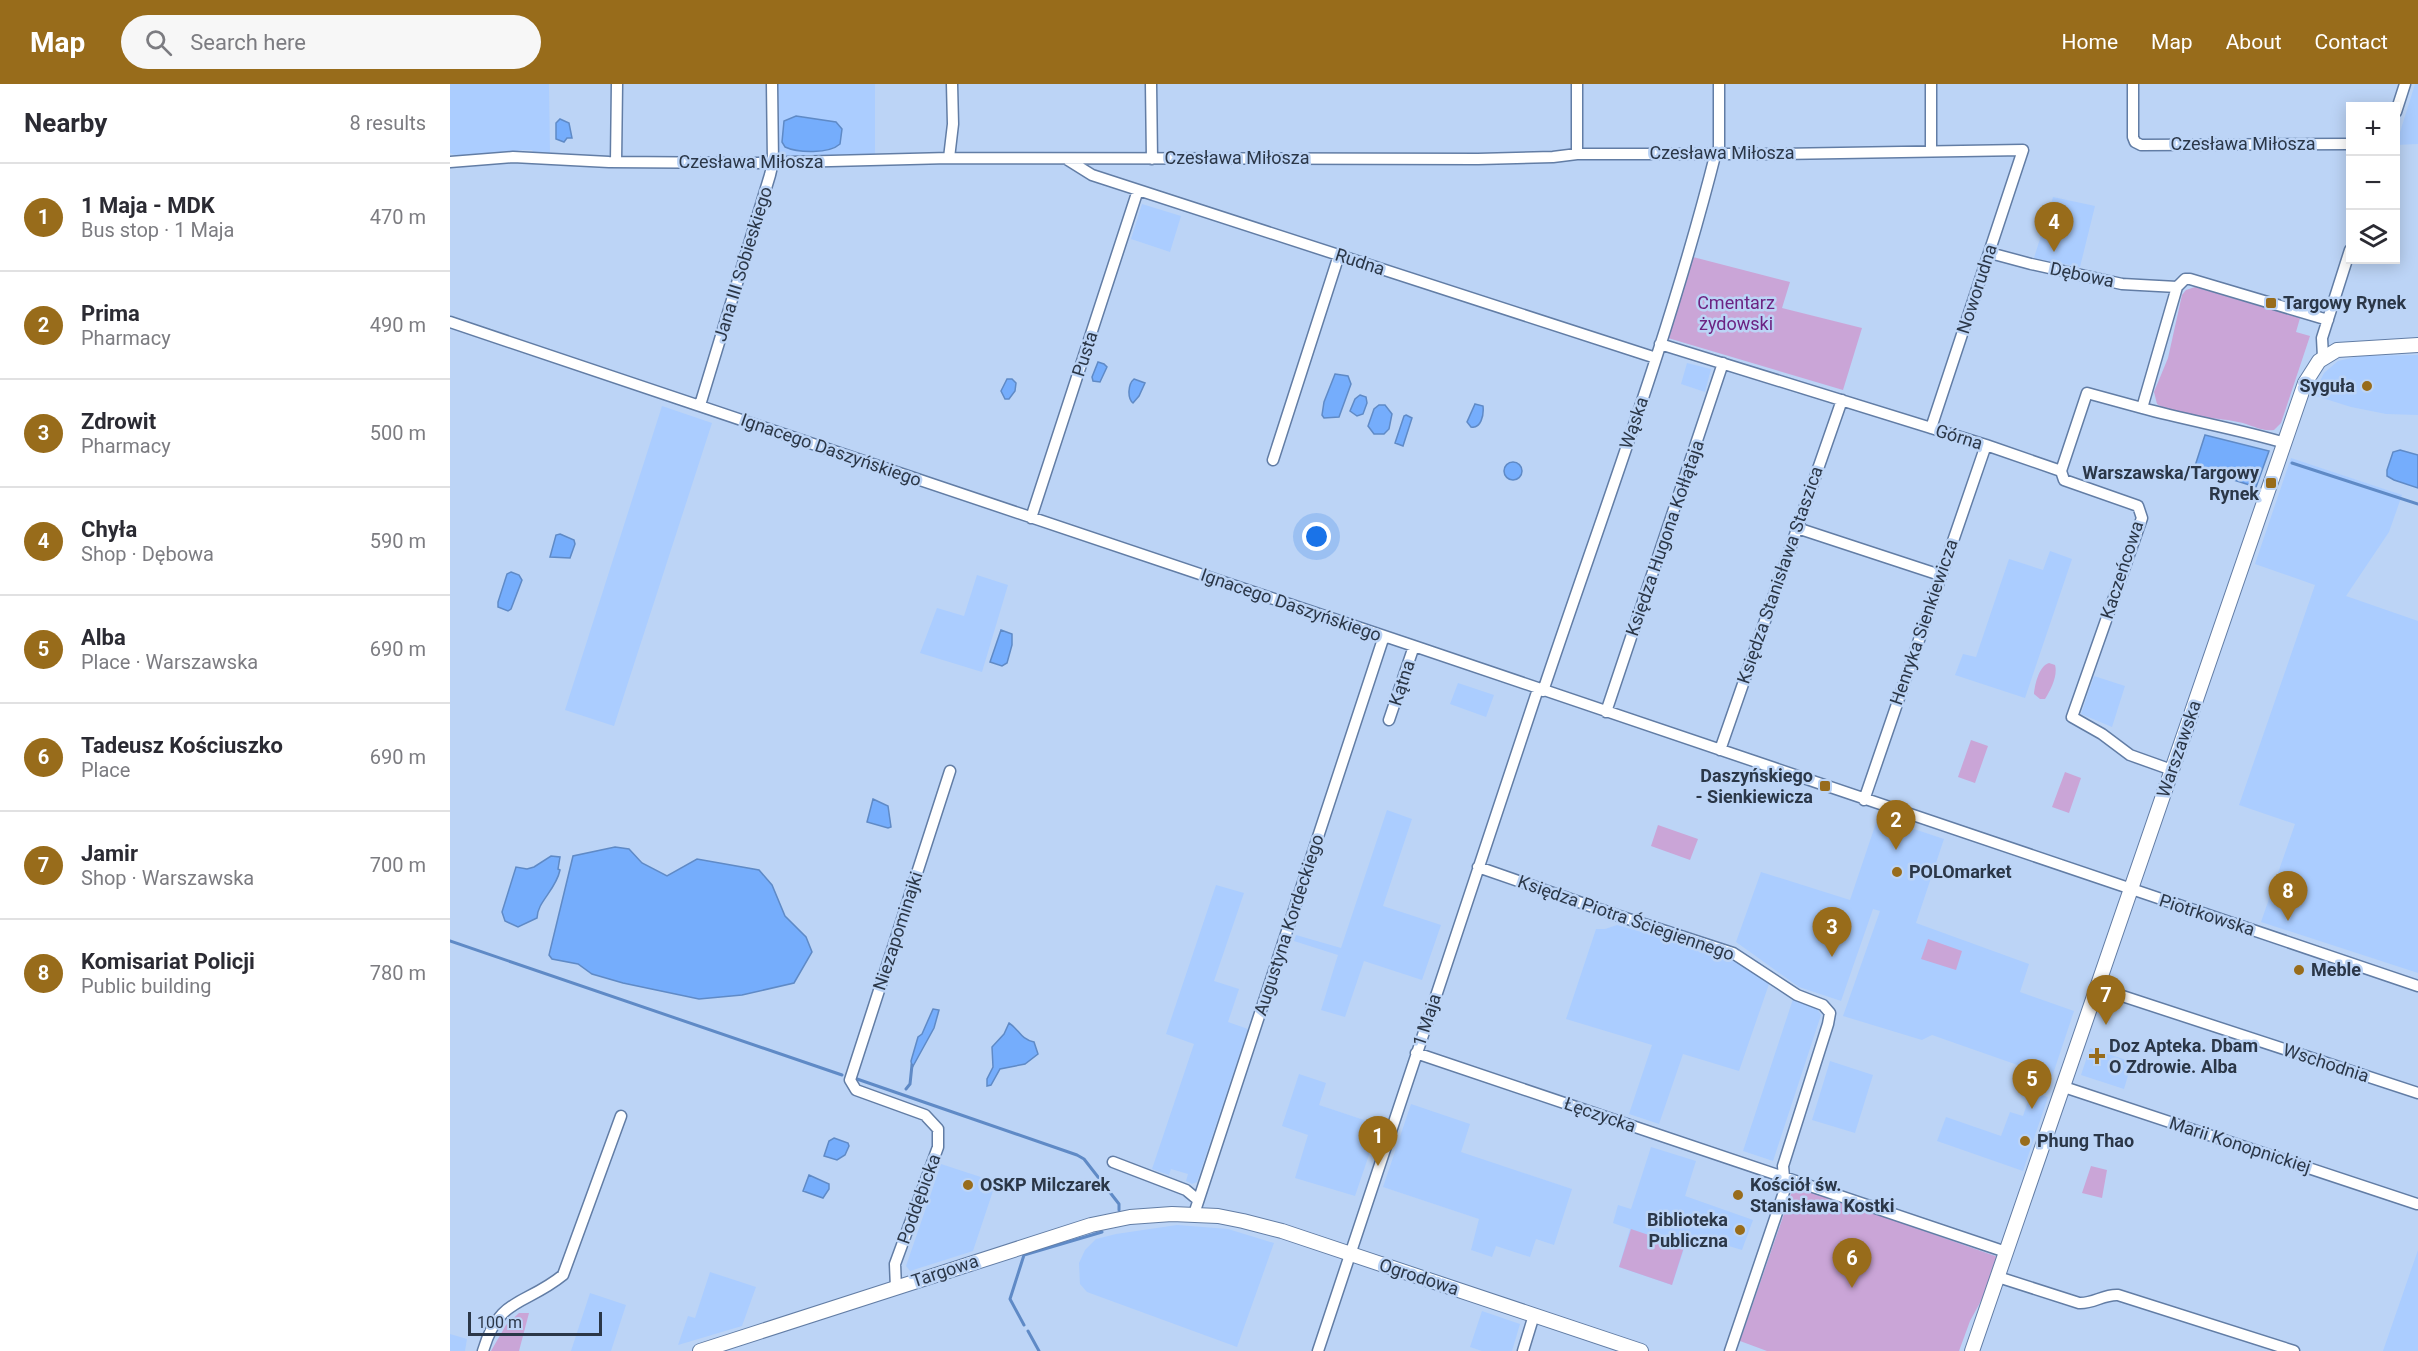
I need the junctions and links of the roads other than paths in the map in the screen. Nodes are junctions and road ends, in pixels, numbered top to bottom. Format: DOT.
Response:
graph roads {
  1 [pos="617,84"];
  2 [pos="772,84"];
  3 [pos="952,84"];
  4 [pos="1151,84"];
  5 [pos="1577,84"];
  6 [pos="1719,84"];
  7 [pos="1931,84"];
  8 [pos="2133,84"];
  9 [pos="2405,84"];
  10 [pos="2399,102"];
  11 [pos="2346,144"];
  12 [pos="2023,150"];
  13 [pos="1931,151"];
  14 [pos="1717,152"];
  15 [pos="1577,154"];
  16 [pos="949,158"];
  17 [pos="1152,159"];
  18 [pos="1067,160"];
  19 [pos="450,162"];
  20 [pos="616,162"];
  21 [pos="773,162"];
  22 [pos="1138,189"];
  23 [pos="1990,253"];
  24 [pos="1339,255"];
  25 [pos="2346,263"];
  26 [pos="2177,287"];
  27 [pos="2328,320"];
  28 [pos="450,322"];
  29 [pos="1660,344"];
  30 [pos="2418,345"];
  31 [pos="2323,357"];
  32 [pos="1656,358"];
  33 [pos="1724,363"];
  34 [pos="1842,400"];
  35 [pos="700,405"];
  36 [pos="2142,408"];
  37 [pos="1931,428"];
  38 [pos="2285,443"];
  39 [pos="1986,445"];
  40 [pos="1273,460"];
  41 [pos="2061,471"];
  42 [pos="1031,518"];
  43 [pos="1797,528"];
  44 [pos="1940,575"];
  45 [pos="1384,636"];
  46 [pos="1414,646"];
  47 [pos="1541,690"];
  48 [pos="1606,712"];
  49 [pos="1389,720"];
  50 [pos="1720,750"];
  51 [pos="2172,770"];
  52 [pos="950,771"];
  53 [pos="1864,800"];
  54 [pos="1478,867"];
  55 [pos="2131,891"];
  56 [pos="2418,987"];
  57 [pos="2098,988"];
  58 [pos="1416,1053"];
  59 [pos="2064,1087"];
  60 [pos="856,1090"];
  61 [pos="2418,1093"];
  62 [pos="621,1116"];
  63 [pos="1113,1162"];
  64 [pos="1784,1177"];
  65 [pos="1198,1200"];
  66 [pos="2417,1203"];
  67 [pos="1194,1214"];
  68 [pos="2006,1252"];
  69 [pos="1351,1254"];
  70 [pos="1998,1276"];
  71 [pos="896,1288"];
  72 [pos="1534,1316"];
  73 [pos="1631,1350"];
  74 [pos="483,1351"];
  75 [pos="700,1351"];
  76 [pos="1318,1351"];
  77 [pos="1523,1351"];
  78 [pos="1730,1351"];
  79 [pos="1972,1351"];
  80 [pos="2294,1351"];
  1 -- 20 [label="street"];
  2 -- 21 [label="street, Jana III Sobieskiego"];
  3 -- 16 [label="street"];
  4 -- 17 [label="street"];
  5 -- 15 [label="street"];
  6 -- 14 [label="street, Wąska"];
  7 -- 13 [label="street"];
  8 -- 11 [label="street, Czesława Miłosza"];
  9 -- 10 [label="street"];
  12 -- 13 [label="street, Czesława Miłosza"];
  12 -- 23 [label="street, Noworudna"];
  13 -- 14 [label="street, Czesława Miłosza"];
  14 -- 15 [label="street, Czesława Miłosza"];
  14 -- 29 [label="street, Wąska"];
  15 -- 17 [label="street, Czesława Miłosza"];
  16 -- 18 [label="street, Czesława Miłosza"];
  16 -- 21 [label="street, Czesława Miłosza"];
  17 -- 18 [label="street, Czesława Miłosza"];
  18 -- 22 [label="street, Rudna"];
  19 -- 20 [label="street, Czesława Miłosza"];
  20 -- 21 [label="street, Czesława Miłosza"];
  21 -- 35 [label="street, Jana III Sobieskiego"];
  22 -- 24 [label="street, Rudna"];
  22 -- 42 [label="street, Pusta"];
  23 -- 26 [label="street, Dębowa"];
  23 -- 37 [label="street, Noworudna"];
  24 -- 32 [label="street, Rudna"];
  24 -- 40 [label="street"];
  25 -- 27 [label="street, Warszawska"];
  26 -- 27 [label="street"];
  26 -- 36 [label="street"];
  27 -- 31 [label="street, Warszawska"];
  28 -- 35 [label="street, Ignacego Daszyńskiego"];
  29 -- 32 [label="street, Wąska"];
  29 -- 33 [label="street"];
  30 -- 31 [label="main road"];
  31 -- 38 [label="main road, Warszawska"];
  32 -- 47 [label="street, Wąska"];
  33 -- 34 [label="street, Górna"];
  33 -- 48 [label="street, Księdza Hugona Kołłątaja"];
  34 -- 37 [label="street, Górna"];
  34 -- 43 [label="street, Księdza Stanisława Staszica"];
  35 -- 42 [label="street, Ignacego Daszyńskiego"];
  36 -- 38 [label="street"];
  36 -- 41 [label="street"];
  37 -- 39 [label="street, Górna"];
  38 -- 51 [label="main road, Warszawska"];
  39 -- 41 [label="street, Górna"];
  39 -- 44 [label="street, Henryka Sienkiewicza"];
  41 -- 51 [label="street, Kaczeńcowa"];
  42 -- 45 [label="street, Ignacego Daszyńskiego"];
  43 -- 44 [label="street"];
  43 -- 50 [label="street, Księdza Stanisława Staszica"];
  44 -- 53 [label="street, Henryka Sienkiewicza"];
  45 -- 46 [label="street, Ignacego Daszyńskiego"];
  45 -- 65 [label="street, Augustyna Kordeckiego"];
  46 -- 47 [label="street, Ignacego Daszyńskiego"];
  46 -- 49 [label="street, Kątna"];
  47 -- 48 [label="street, Ignacego Daszyńskiego"];
  47 -- 54 [label="street, 1 Maja"];
  48 -- 50 [label="street, Ignacego Daszyńskiego"];
  50 -- 53 [label="street, Ignacego Daszyńskiego"];
  51 -- 55 [label="main road, Warszawska"];
  52 -- 60 [label="street, Niezapominajki"];
  53 -- 55 [label="street, Ignacego Daszyńskiego"];
  54 -- 58 [label="street, 1 Maja"];
  54 -- 64 [label="street, Księdza Piotra Ściegiennego"];
  55 -- 56 [label="street, Piotrkowska"];
  55 -- 57 [label="main road, Warszawska"];
  57 -- 59 [label="main road, Warszawska"];
  57 -- 61 [label="street, Wschodnia"];
  58 -- 64 [label="street, Łęczycka"];
  58 -- 69 [label="street, 1 Maja"];
  59 -- 66 [label="street, Marii Konopnickiej"];
  59 -- 68 [label="main road, Warszawska"];
  60 -- 71 [label="street, Poddębicka"];
  62 -- 74 [label="street"];
  63 -- 65 [label="street"];
  64 -- 68 [label="street, Łęczycka"];
  64 -- 78 [label="street"];
  65 -- 67 [label="street, Augustyna Kordeckiego"];
  67 -- 69 [label="main road, Ogrodowa"];
  67 -- 71 [label="main road, Targowa"];
  68 -- 70 [label="main road, Warszawska"];
  69 -- 72 [label="main road, Ogrodowa"];
  69 -- 76 [label="street, 1 Maja"];
  70 -- 79 [label="main road, Warszawska"];
  70 -- 80 [label="street"];
  71 -- 75 [label="main road, Targowa"];
  72 -- 73 [label="main road, Ogrodowa"];
  72 -- 77 [label="street"];
}
